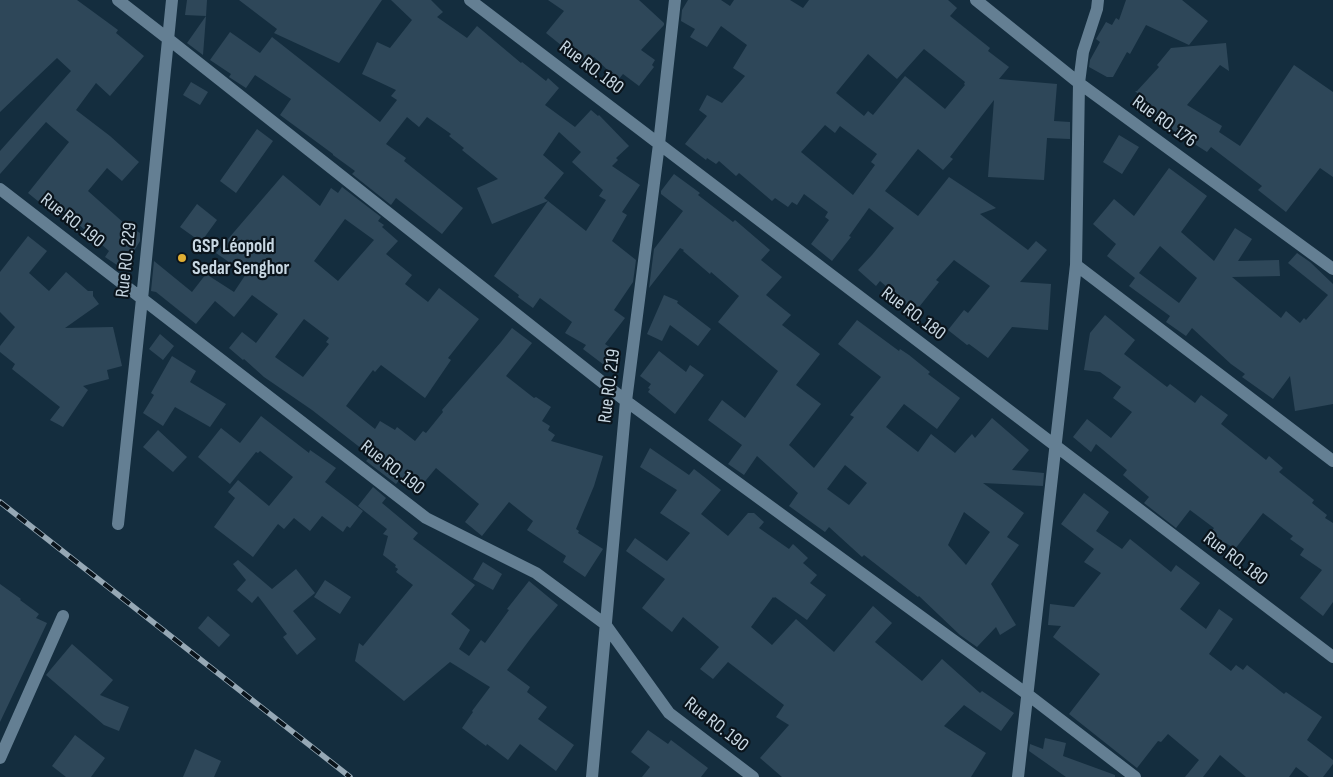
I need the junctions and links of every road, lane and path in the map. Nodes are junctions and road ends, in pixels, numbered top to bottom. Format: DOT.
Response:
graph roads {
  1 [pos="118,0"];
  2 [pos="172,0"];
  3 [pos="470,0"];
  4 [pos="675,0"];
  5 [pos="976,0"];
  6 [pos="1098,0"];
  7 [pos="167,38"];
  8 [pos="1079,83"];
  9 [pos="659,144"];
  10 [pos="0,189"];
  11 [pos="1076,265"];
  12 [pos="1333,270"];
  13 [pos="142,299"];
  14 [pos="626,401"];
  15 [pos="1056,446"];
  16 [pos="1333,461"];
  17 [pos="118,524"];
  18 [pos="63,616"];
  19 [pos="605,624"];
  20 [pos="1333,657"];
  21 [pos="1027,694"];
  22 [pos="0,757"];
  23 [pos="592,777"];
  24 [pos="753,777"];
  25 [pos="1018,777"];
  26 [pos="1135,777"];
  1 -- 7 [label="street"];
  2 -- 7 [label="street, Rue RO. 229"];
  3 -- 9 [label="street, Rue RO. 180"];
  4 -- 9 [label="street, Rue RO. 219"];
  5 -- 8 [label="street, Rue RO. 176"];
  6 -- 8 [label="street"];
  7 -- 13 [label="street, Rue RO. 229"];
  7 -- 14 [label="street"];
  8 -- 11 [label="street"];
  8 -- 12 [label="street, Rue RO. 176"];
  9 -- 14 [label="street, Rue RO. 219"];
  9 -- 15 [label="street, Rue RO. 180"];
  10 -- 13 [label="street, Rue RO. 190"];
  11 -- 15 [label="street"];
  11 -- 16 [label="street"];
  13 -- 17 [label="street, Rue RO. 229"];
  13 -- 19 [label="street, Rue RO. 190"];
  14 -- 19 [label="street, Rue RO. 219"];
  14 -- 21 [label="street"];
  15 -- 20 [label="street, Rue RO. 180"];
  15 -- 21 [label="street"];
  18 -- 22 [label="street"];
  19 -- 23 [label="street, Rue RO. 219"];
  19 -- 24 [label="street, Rue RO. 190"];
  21 -- 25 [label="street"];
  21 -- 26 [label="street"];
}
